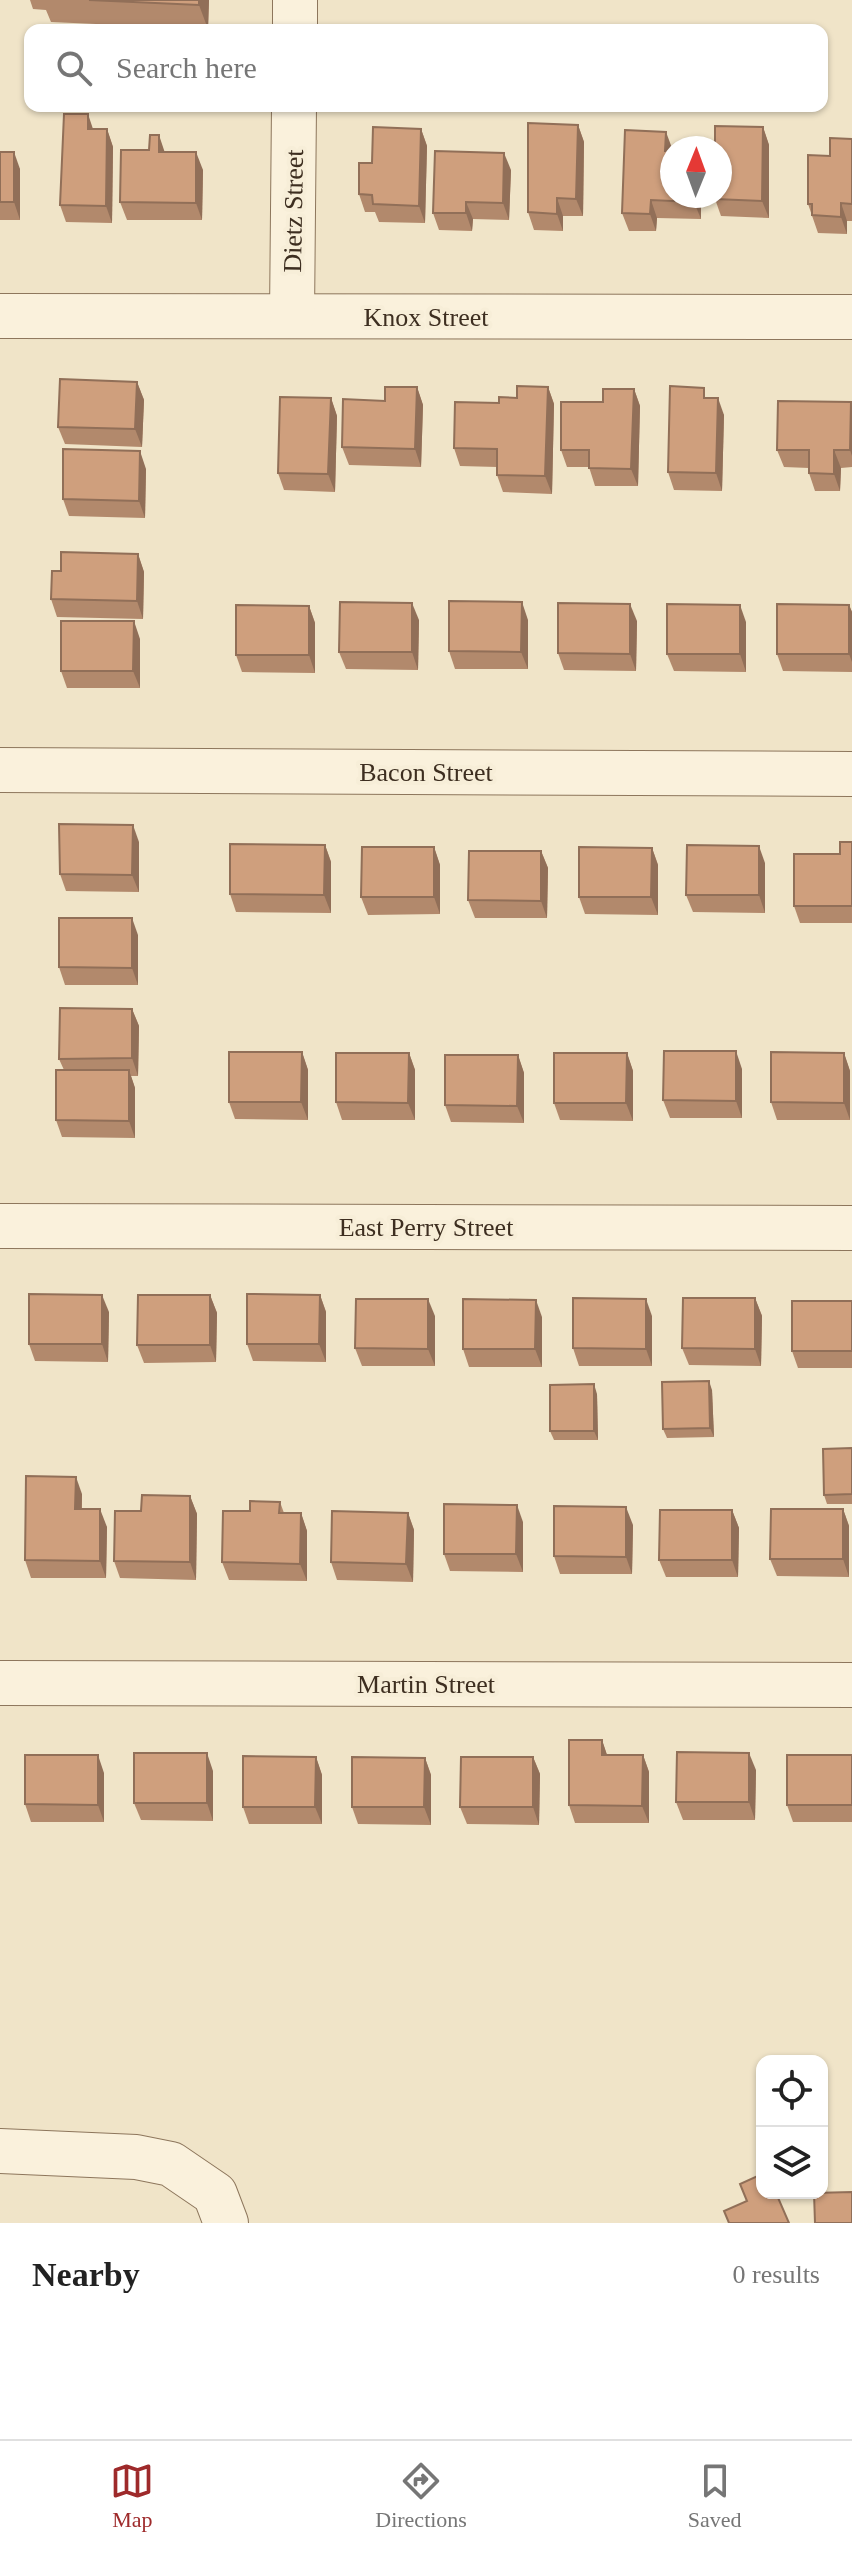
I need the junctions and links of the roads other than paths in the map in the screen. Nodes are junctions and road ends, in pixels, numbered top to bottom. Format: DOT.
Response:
graph roads {
  1 [pos="295,0"];
  2 [pos="295,24"];
  3 [pos="294,112"];
  4 [pos="0,316"];
  5 [pos="292,316"];
  6 [pos="852,317"];
  7 [pos="0,770"];
  8 [pos="852,774"];
  9 [pos="0,1226"];
  10 [pos="852,1228"];
  11 [pos="0,1683"];
  12 [pos="852,1685"];
  13 [pos="0,2151"];
  14 [pos="221,2209"];
  1 -- 2 [label="street"];
  3 -- 5 [label="street, Dietz Street"];
  4 -- 5 [label="street, Knox Street"];
  5 -- 6 [label="street, Knox Street"];
  7 -- 8 [label="street, Bacon Street"];
  9 -- 10 [label="street, East Perry Street"];
  11 -- 12 [label="street, Martin Street"];
  13 -- 14 [label="street"];
}
